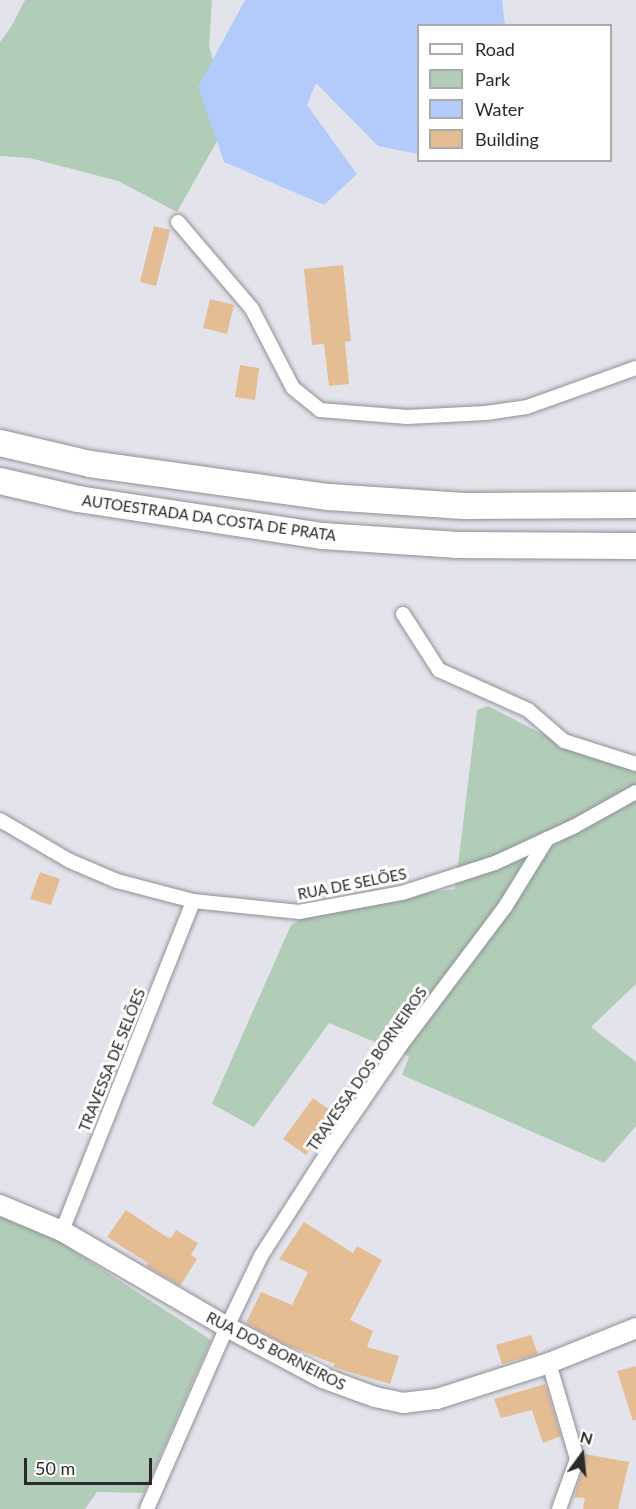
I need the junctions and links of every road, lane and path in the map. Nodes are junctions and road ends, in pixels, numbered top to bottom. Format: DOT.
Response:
graph roads {
  1 [pos="178,222"];
  2 [pos="636,368"];
  3 [pos="0,443"];
  4 [pos="0,481"];
  5 [pos="636,505"];
  6 [pos="636,546"];
  7 [pos="403,614"];
  8 [pos="636,764"];
  9 [pos="636,792"];
  10 [pos="0,820"];
  11 [pos="547,839"];
  12 [pos="193,900"];
  13 [pos="0,1205"];
  14 [pos="62,1231"];
  15 [pos="227,1327"];
  16 [pos="636,1328"];
  17 [pos="549,1364"];
  18 [pos="147,1509"];
  19 [pos="559,1509"];
  1 -- 2 [label="street"];
  3 -- 5 [label="highway"];
  4 -- 6 [label="highway, AUTOESTRADA DA COSTA DE PRATA"];
  7 -- 8 [label="street"];
  9 -- 11 [label="street, RUA DE SELÕES"];
  10 -- 12 [label="street, RUA DE SELÕES"];
  11 -- 12 [label="street, RUA DE SELÕES"];
  11 -- 15 [label="street, TRAVESSA DOS BORNEIROS"];
  12 -- 14 [label="street, TRAVESSA DE SELÕES"];
  13 -- 14 [label="street, RUA DOS BORNEIROS"];
  14 -- 15 [label="street, RUA DOS BORNEIROS"];
  15 -- 17 [label="street, RUA DOS BORNEIROS"];
  15 -- 18 [label="street, TRAVESSA DOS BORNEIROS"];
  16 -- 17 [label="street, RUA DOS BORNEIROS"];
  17 -- 19 [label="street"];
}
